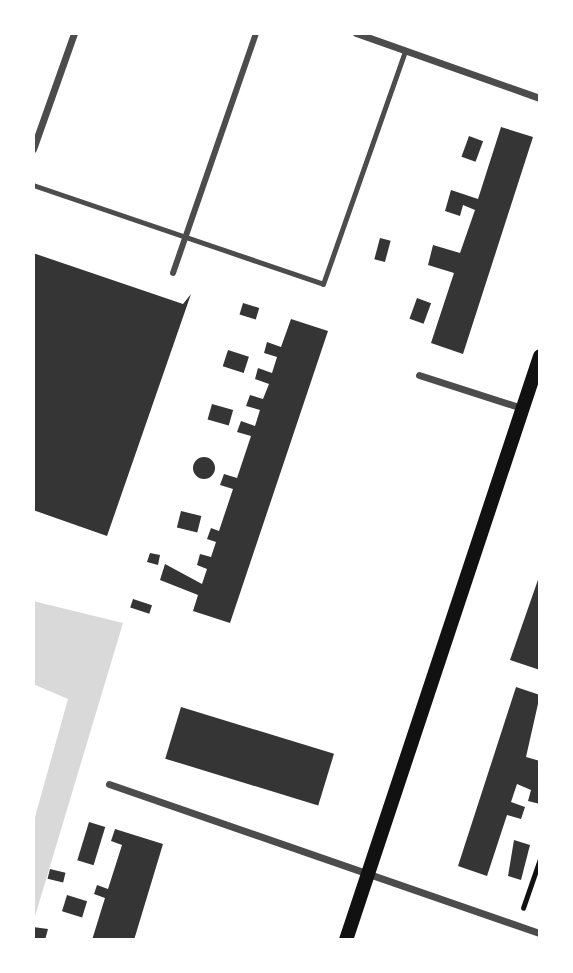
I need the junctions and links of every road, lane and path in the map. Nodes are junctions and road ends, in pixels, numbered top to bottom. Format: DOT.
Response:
graph roads {
  1 [pos="74,33"];
  2 [pos="256,33"];
  3 [pos="356,33"];
  4 [pos="405,51"];
  5 [pos="540,98"];
  6 [pos="33,149"];
  7 [pos="33,185"];
  8 [pos="185,237"];
  9 [pos="173,273"];
  10 [pos="540,356"];
  11 [pos="419,375"];
  12 [pos="522,408"];
  13 [pos="109,784"];
  14 [pos="540,859"];
  15 [pos="366,874"];
  16 [pos="517,925"];
  17 [pos="540,933"];
  18 [pos="346,940"];
  1 -- 6 [label="street"];
  2 -- 8 [label="street"];
  3 -- 4 [label="street"];
  4 -- 5 [label="street"];
  4 -- 8 [label="lane"];
  7 -- 8 [label="lane"];
  8 -- 9 [label="street"];
  10 -- 12 [label="main road"];
  11 -- 12 [label="street"];
  12 -- 15 [label="main road"];
  13 -- 15 [label="street"];
  14 -- 16 [label="path"];
  15 -- 16 [label="street"];
  15 -- 18 [label="main road"];
  16 -- 17 [label="street"];
}
